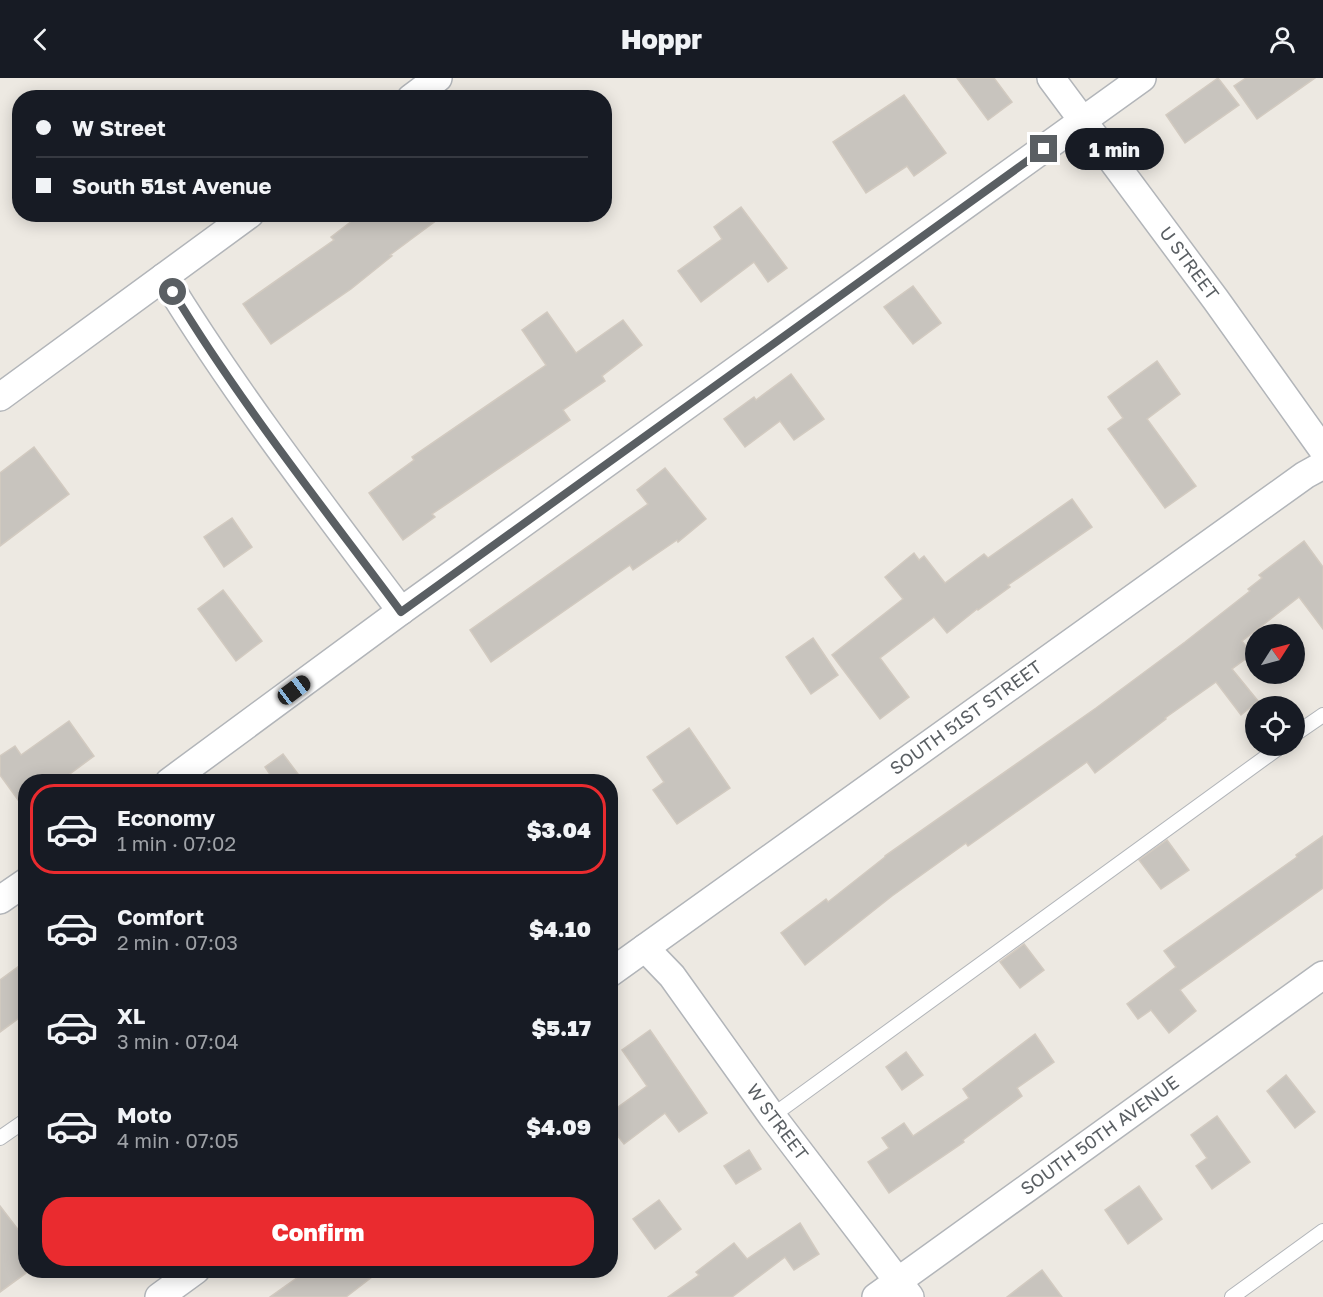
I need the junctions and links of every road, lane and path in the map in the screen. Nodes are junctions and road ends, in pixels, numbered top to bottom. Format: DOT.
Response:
graph roads {
  1 [pos="438,78"];
  2 [pos="1051,78"];
  3 [pos="1142,78"];
  4 [pos="422,90"];
  5 [pos="1083,121"];
  6 [pos="239,222"];
  7 [pos="164,277"];
  8 [pos="0,397"];
  9 [pos="1323,450"];
  10 [pos="1323,465"];
  11 [pos="401,612"];
  12 [pos="1323,715"];
  13 [pos="1305,727"];
  14 [pos="1267,756"];
  15 [pos="180,774"];
  16 [pos="18,888"];
  17 [pos="0,900"];
  18 [pos="645,948"];
  19 [pos="618,967"];
  20 [pos="1323,975"];
  21 [pos="772,1116"];
  22 [pos="18,1126"];
  23 [pos="0,1138"];
  24 [pos="1323,1231"];
  25 [pos="185,1278"];
  26 [pos="904,1289"];
  27 [pos="159,1297"];
  28 [pos="876,1297"];
  29 [pos="1232,1297"];
  1 -- 4 [label="street"];
  2 -- 5 [label="street, U STREET"];
  3 -- 5 [label="street"];
  5 -- 9 [label="street, U STREET"];
  5 -- 11 [label="street"];
  6 -- 7 [label="street"];
  7 -- 8 [label="street"];
  7 -- 11 [label="street"];
  10 -- 18 [label="street, SOUTH 51ST STREET"];
  11 -- 15 [label="street"];
  12 -- 13 [label="lane"];
  14 -- 21 [label="lane"];
  16 -- 17 [label="street"];
  18 -- 19 [label="street, SOUTH 51ST STREET"];
  18 -- 21 [label="street, W STREET"];
  20 -- 26 [label="street, SOUTH 50TH AVENUE"];
  21 -- 26 [label="street, W STREET"];
  22 -- 23 [label="lane"];
  24 -- 29 [label="lane"];
  25 -- 27 [label="street"];
  26 -- 28 [label="street, SOUTH 50TH AVENUE"];
}
